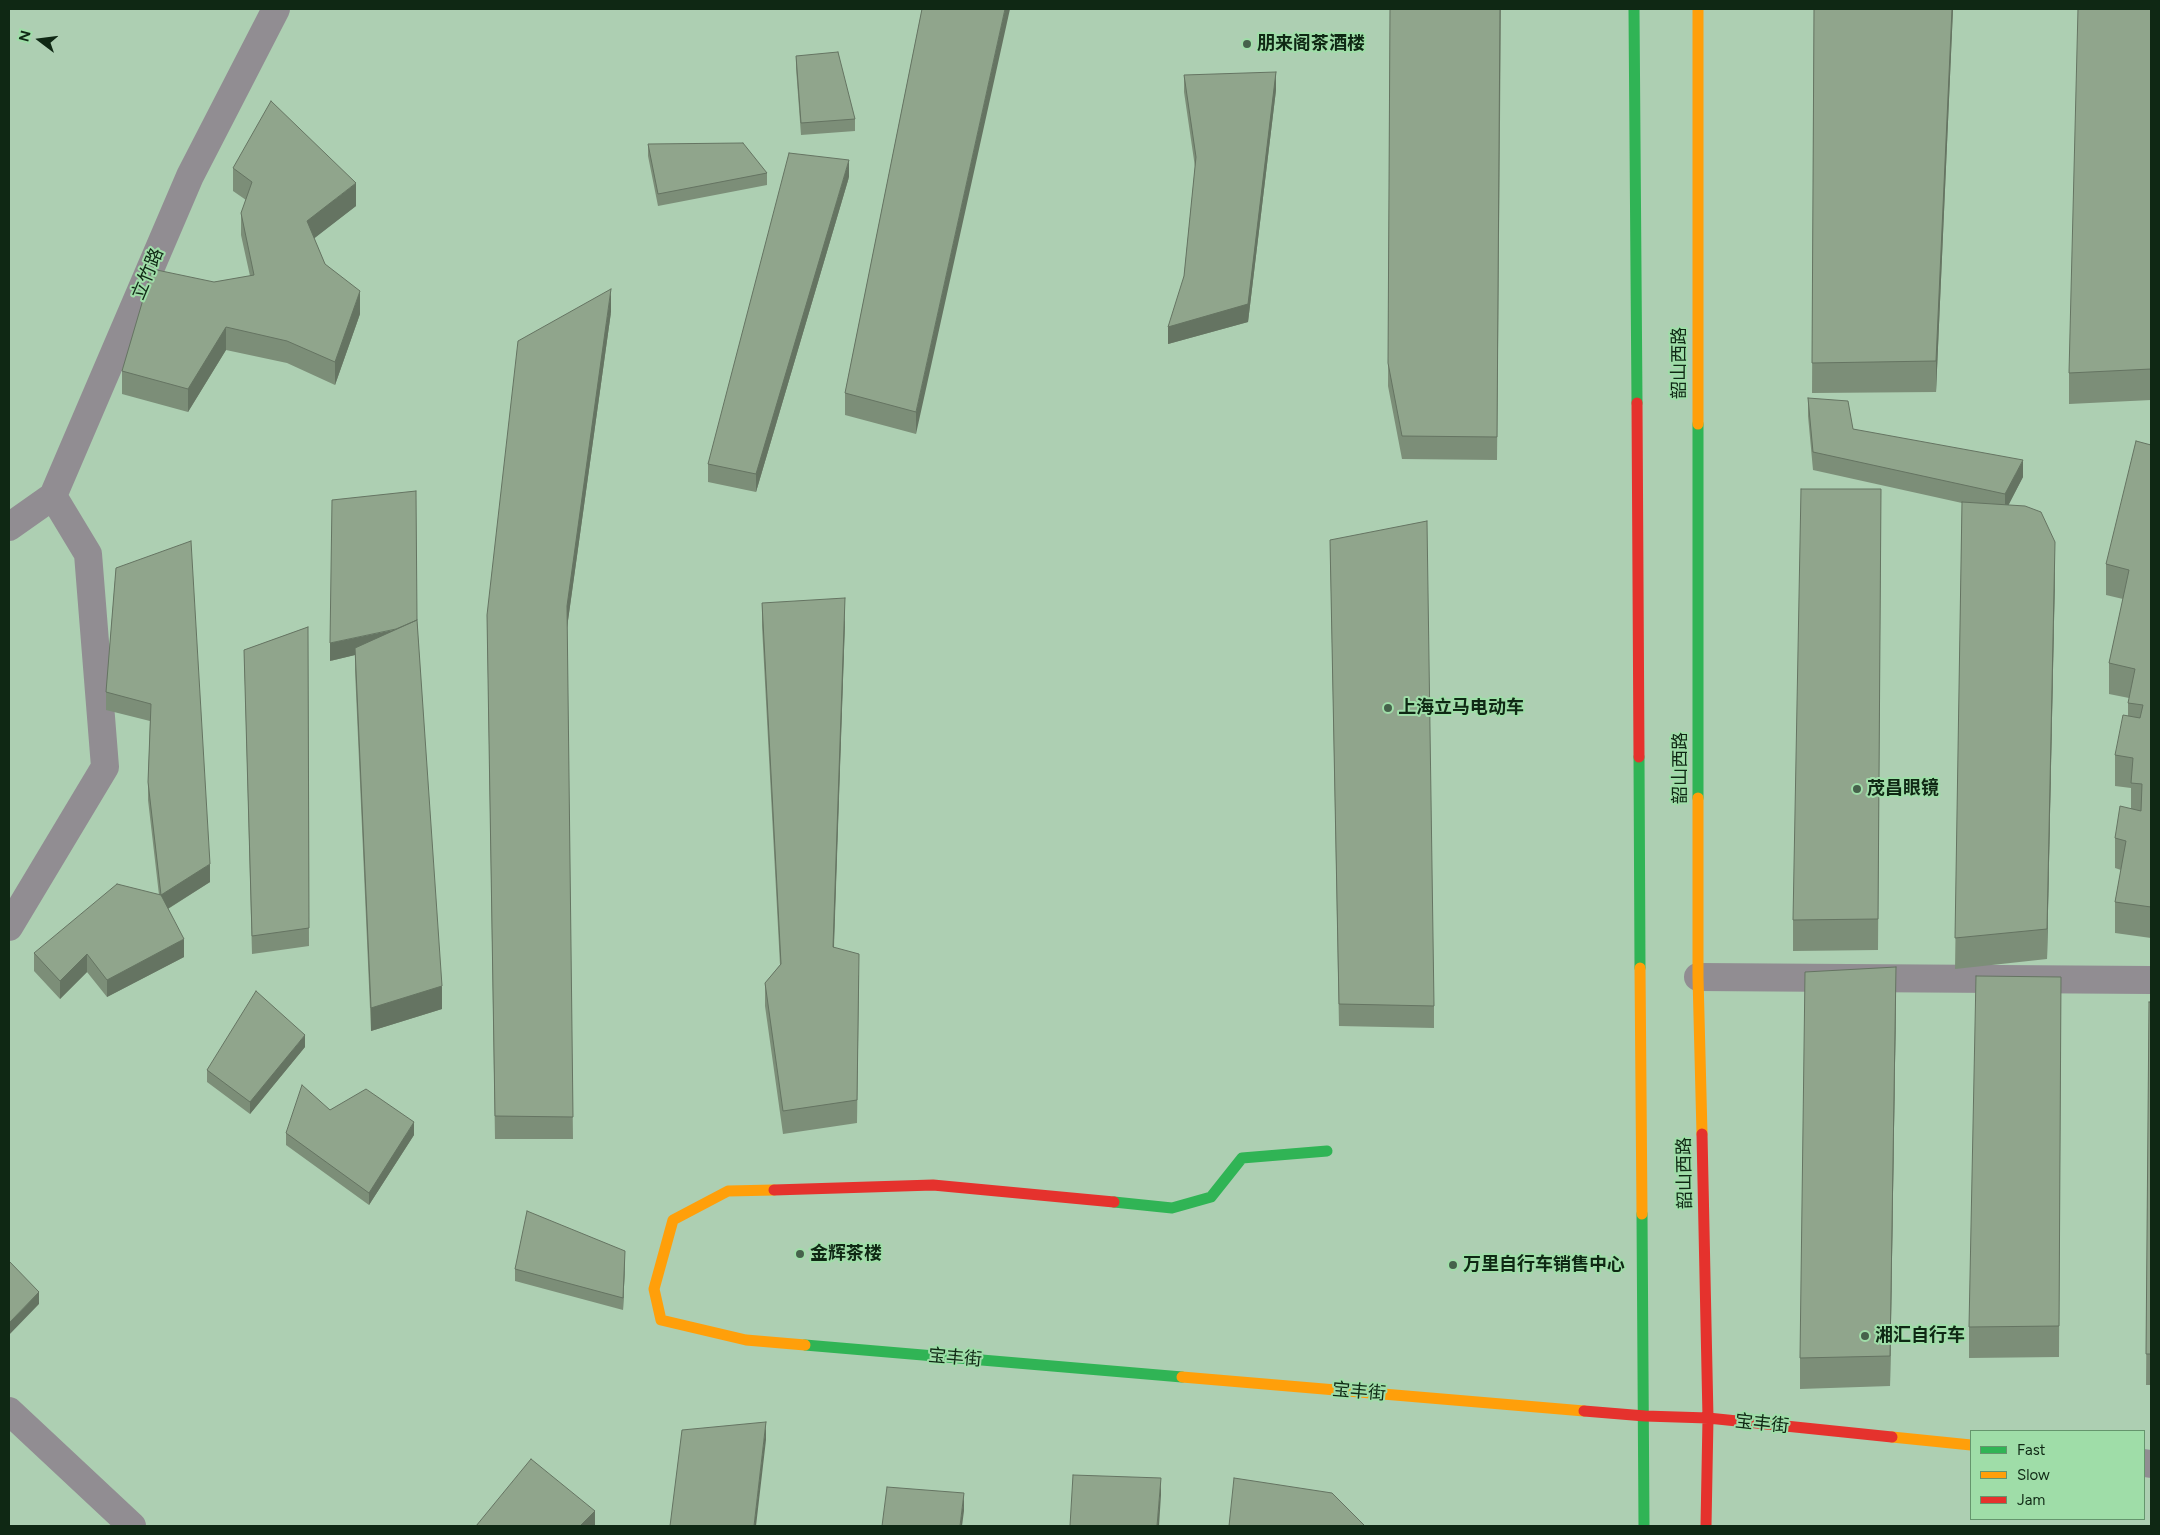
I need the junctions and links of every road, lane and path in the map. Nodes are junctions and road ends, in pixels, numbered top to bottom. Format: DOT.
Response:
graph roads {
  1 [pos="276,9"];
  2 [pos="1634,9"];
  3 [pos="1698,9"];
  4 [pos="53,496"];
  5 [pos="9,527"];
  6 [pos="9,927"];
  7 [pos="1698,977"];
  8 [pos="2151,980"];
  9 [pos="1327,1151"];
  10 [pos="9,1411"];
  11 [pos="1645,1416"];
  12 [pos="1708,1418"];
  13 [pos="1970,1446"];
  14 [pos="132,1526"];
  15 [pos="1644,1526"];
  16 [pos="1706,1526"];
  1 -- 4 [label="street, 立竹路"];
  2 -- 11 [label="main road"];
  3 -- 7 [label="main road, 韶山西路"];
  4 -- 5 [label="street"];
  4 -- 6 [label="street"];
  7 -- 8 [label="street"];
  7 -- 12 [label="main road, 韶山西路"];
  9 -- 11 [label="main road, 宝丰街"];
  10 -- 14 [label="street"];
  11 -- 12 [label="main road, 宝丰街"];
  11 -- 15 [label="main road"];
  12 -- 13 [label="main road, 宝丰街"];
  12 -- 16 [label="main road, 韶山西路"];
}
